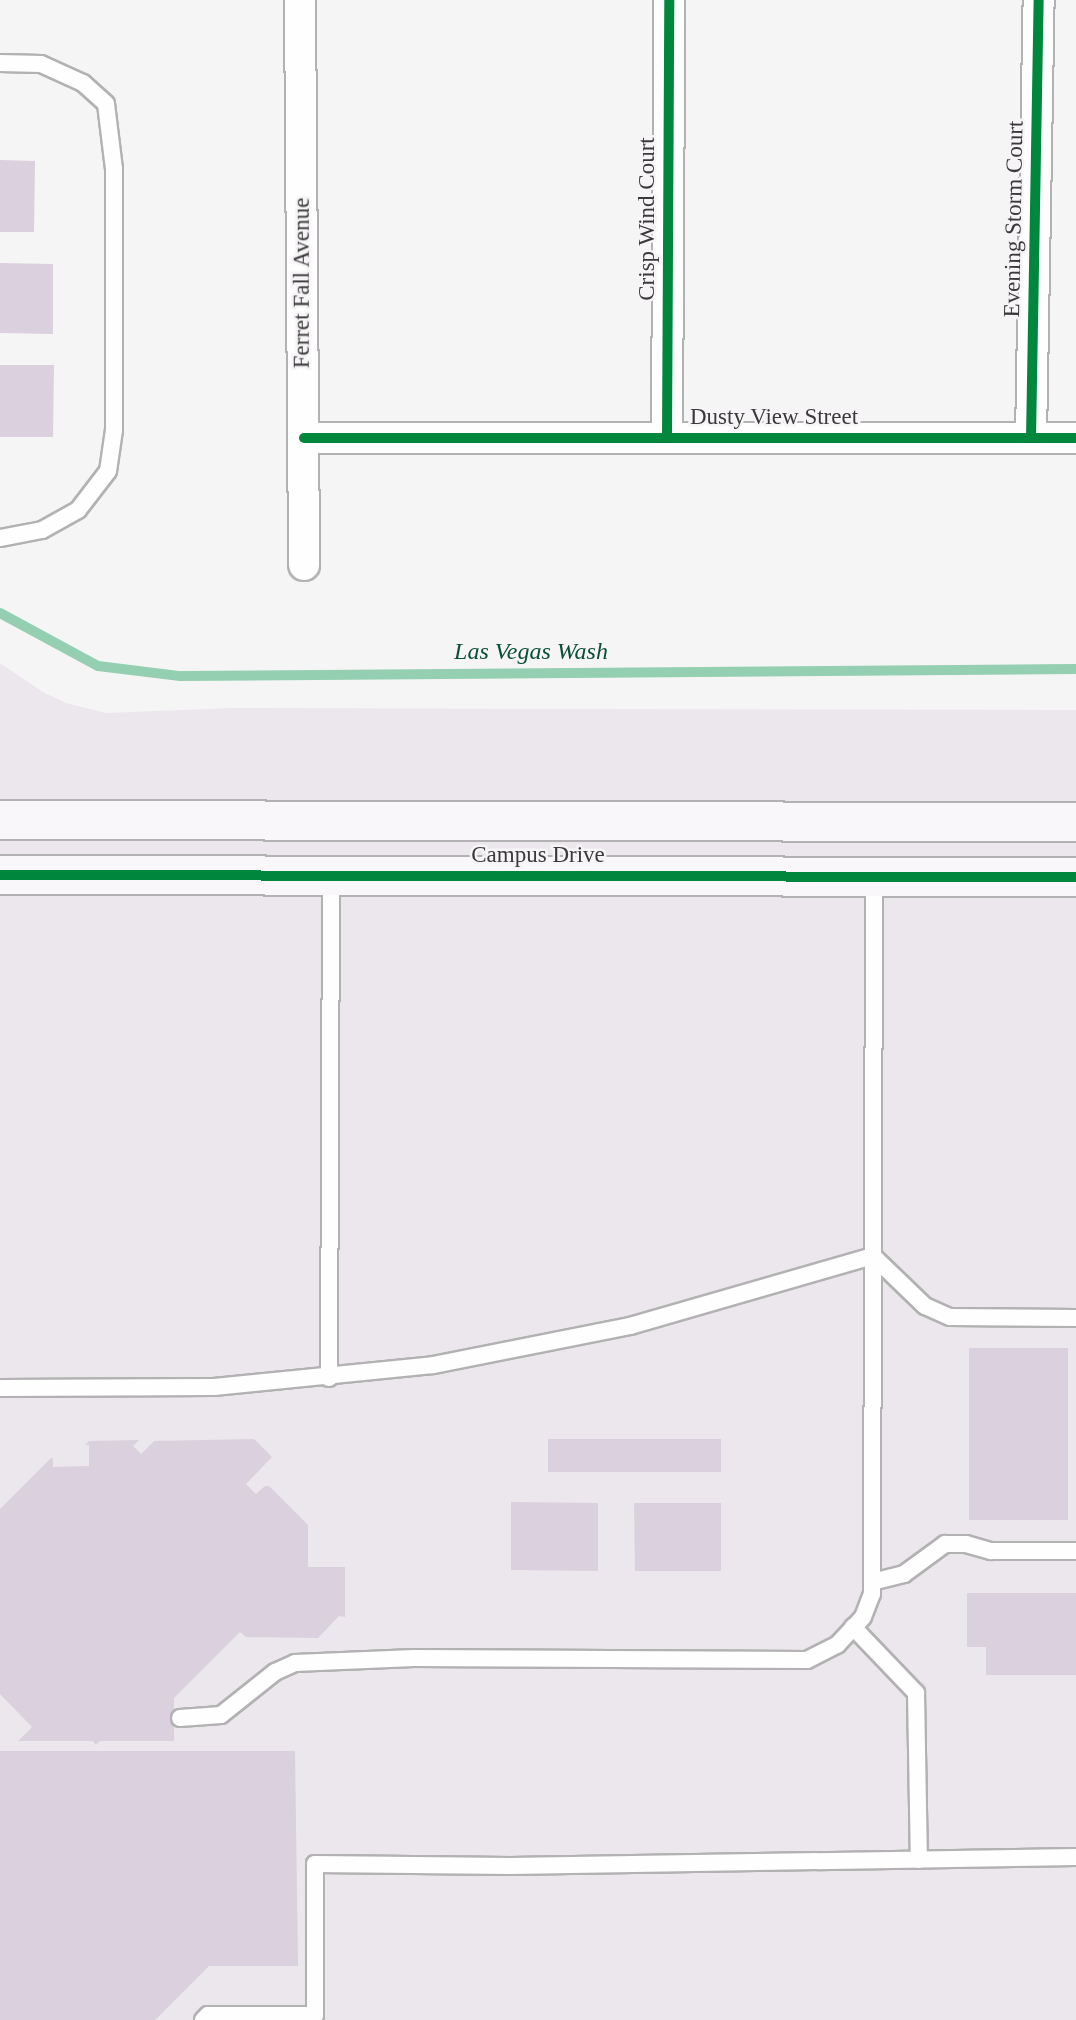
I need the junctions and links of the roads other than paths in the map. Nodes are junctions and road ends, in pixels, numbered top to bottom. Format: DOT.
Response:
graph roads {
  1 [pos="300,0"];
  2 [pos="669,0"];
  3 [pos="1038,0"];
  4 [pos="0,63"];
  5 [pos="304,438"];
  6 [pos="667,438"];
  7 [pos="1031,438"];
  8 [pos="1076,438"];
  9 [pos="0,538"];
  10 [pos="304,565"];
  11 [pos="0,820"];
  12 [pos="331,821"];
  13 [pos="874,822"];
  14 [pos="1076,822"];
  15 [pos="0,875"];
  16 [pos="331,875"];
  17 [pos="874,876"];
  18 [pos="1076,877"];
  19 [pos="873,1256"];
  20 [pos="1076,1318"];
  21 [pos="329,1378"];
  22 [pos="0,1388"];
  23 [pos="1076,1551"];
  24 [pos="872,1582"];
  25 [pos="853,1627"];
  26 [pos="180,1718"];
  27 [pos="1076,1857"];
  28 [pos="919,1860"];
  29 [pos="203,2020"];
  1 -- 5 [label="street, Ferret Fall Avenue"];
  2 -- 6 [label="street, Crisp Wind Court"];
  3 -- 7 [label="street, Evening Storm Court"];
  4 -- 9 [label="lane"];
  5 -- 6 [label="street, Dusty View Street"];
  5 -- 10 [label="street, Ferret Fall Avenue"];
  6 -- 7 [label="street, Dusty View Street"];
  7 -- 8 [label="street, Dusty View Street"];
  11 -- 12 [label="street, Campus Drive"];
  12 -- 13 [label="street, Campus Drive"];
  12 -- 16 [label="street"];
  13 -- 14 [label="street, Campus Drive"];
  13 -- 17 [label="street"];
  15 -- 16 [label="street, Campus Drive"];
  16 -- 17 [label="street, Campus Drive"];
  16 -- 21 [label="lane"];
  17 -- 18 [label="street, Campus Drive"];
  17 -- 19 [label="lane"];
  19 -- 20 [label="lane"];
  19 -- 21 [label="lane"];
  19 -- 24 [label="lane"];
  21 -- 22 [label="lane"];
  23 -- 24 [label="lane"];
  24 -- 25 [label="lane"];
  25 -- 26 [label="lane"];
  25 -- 28 [label="lane"];
  27 -- 28 [label="lane"];
  28 -- 29 [label="lane"];
}
